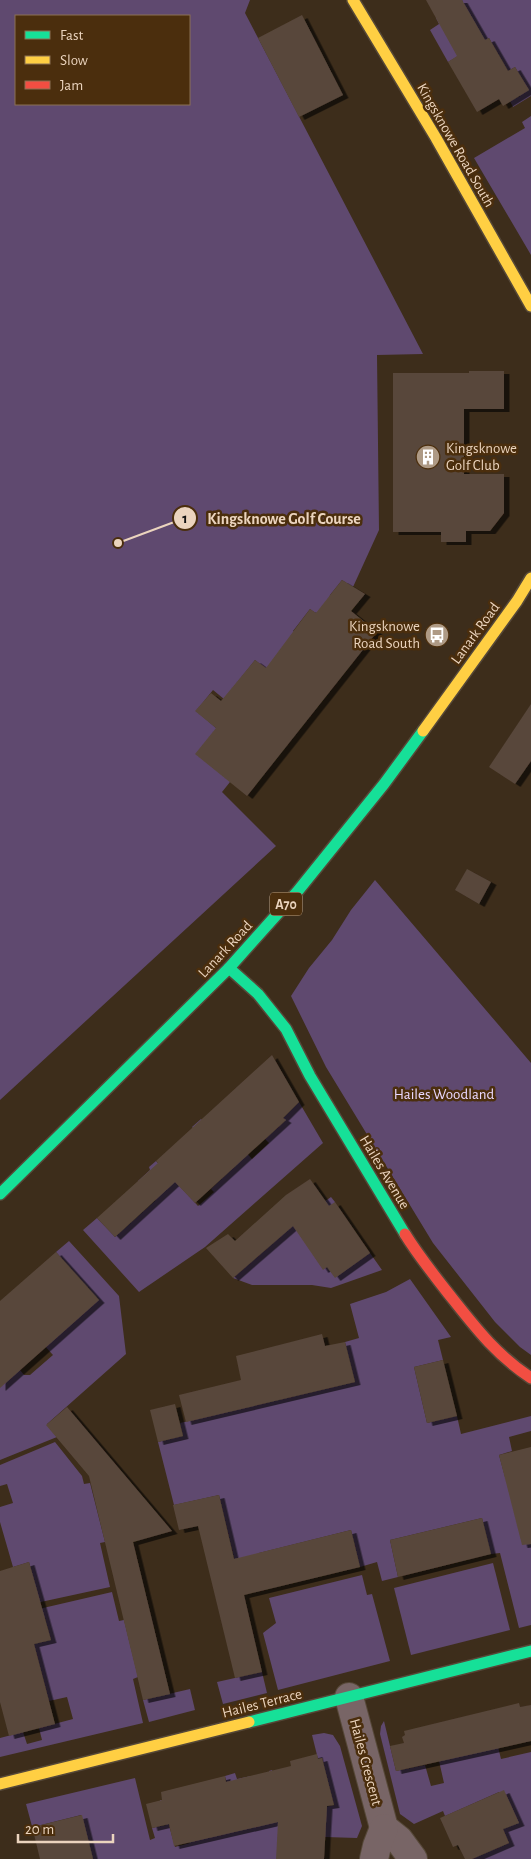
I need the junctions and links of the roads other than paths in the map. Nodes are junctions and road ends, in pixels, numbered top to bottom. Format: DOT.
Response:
graph roads {
  1 [pos="353,0"];
  2 [pos="531,306"];
  3 [pos="531,578"];
  4 [pos="230,968"];
  5 [pos="0,1194"];
  6 [pos="531,1378"];
  7 [pos="531,1651"];
  8 [pos="349,1697"];
  9 [pos="0,1784"];
  10 [pos="384,1828"];
  11 [pos="374,1859"];
  12 [pos="413,1859"];
  1 -- 2 [label="street, Kingsknowe Road South"];
  3 -- 4 [label="street, Lanark Road / A70"];
  4 -- 5 [label="street, Lanark Road / A70"];
  4 -- 6 [label="street, Hailes Avenue"];
  7 -- 8 [label="street, Hailes Terrace"];
  8 -- 9 [label="street, Hailes Terrace"];
  8 -- 10 [label="street, Hailes Crescent"];
  10 -- 11 [label="street"];
  10 -- 12 [label="street"];
}
